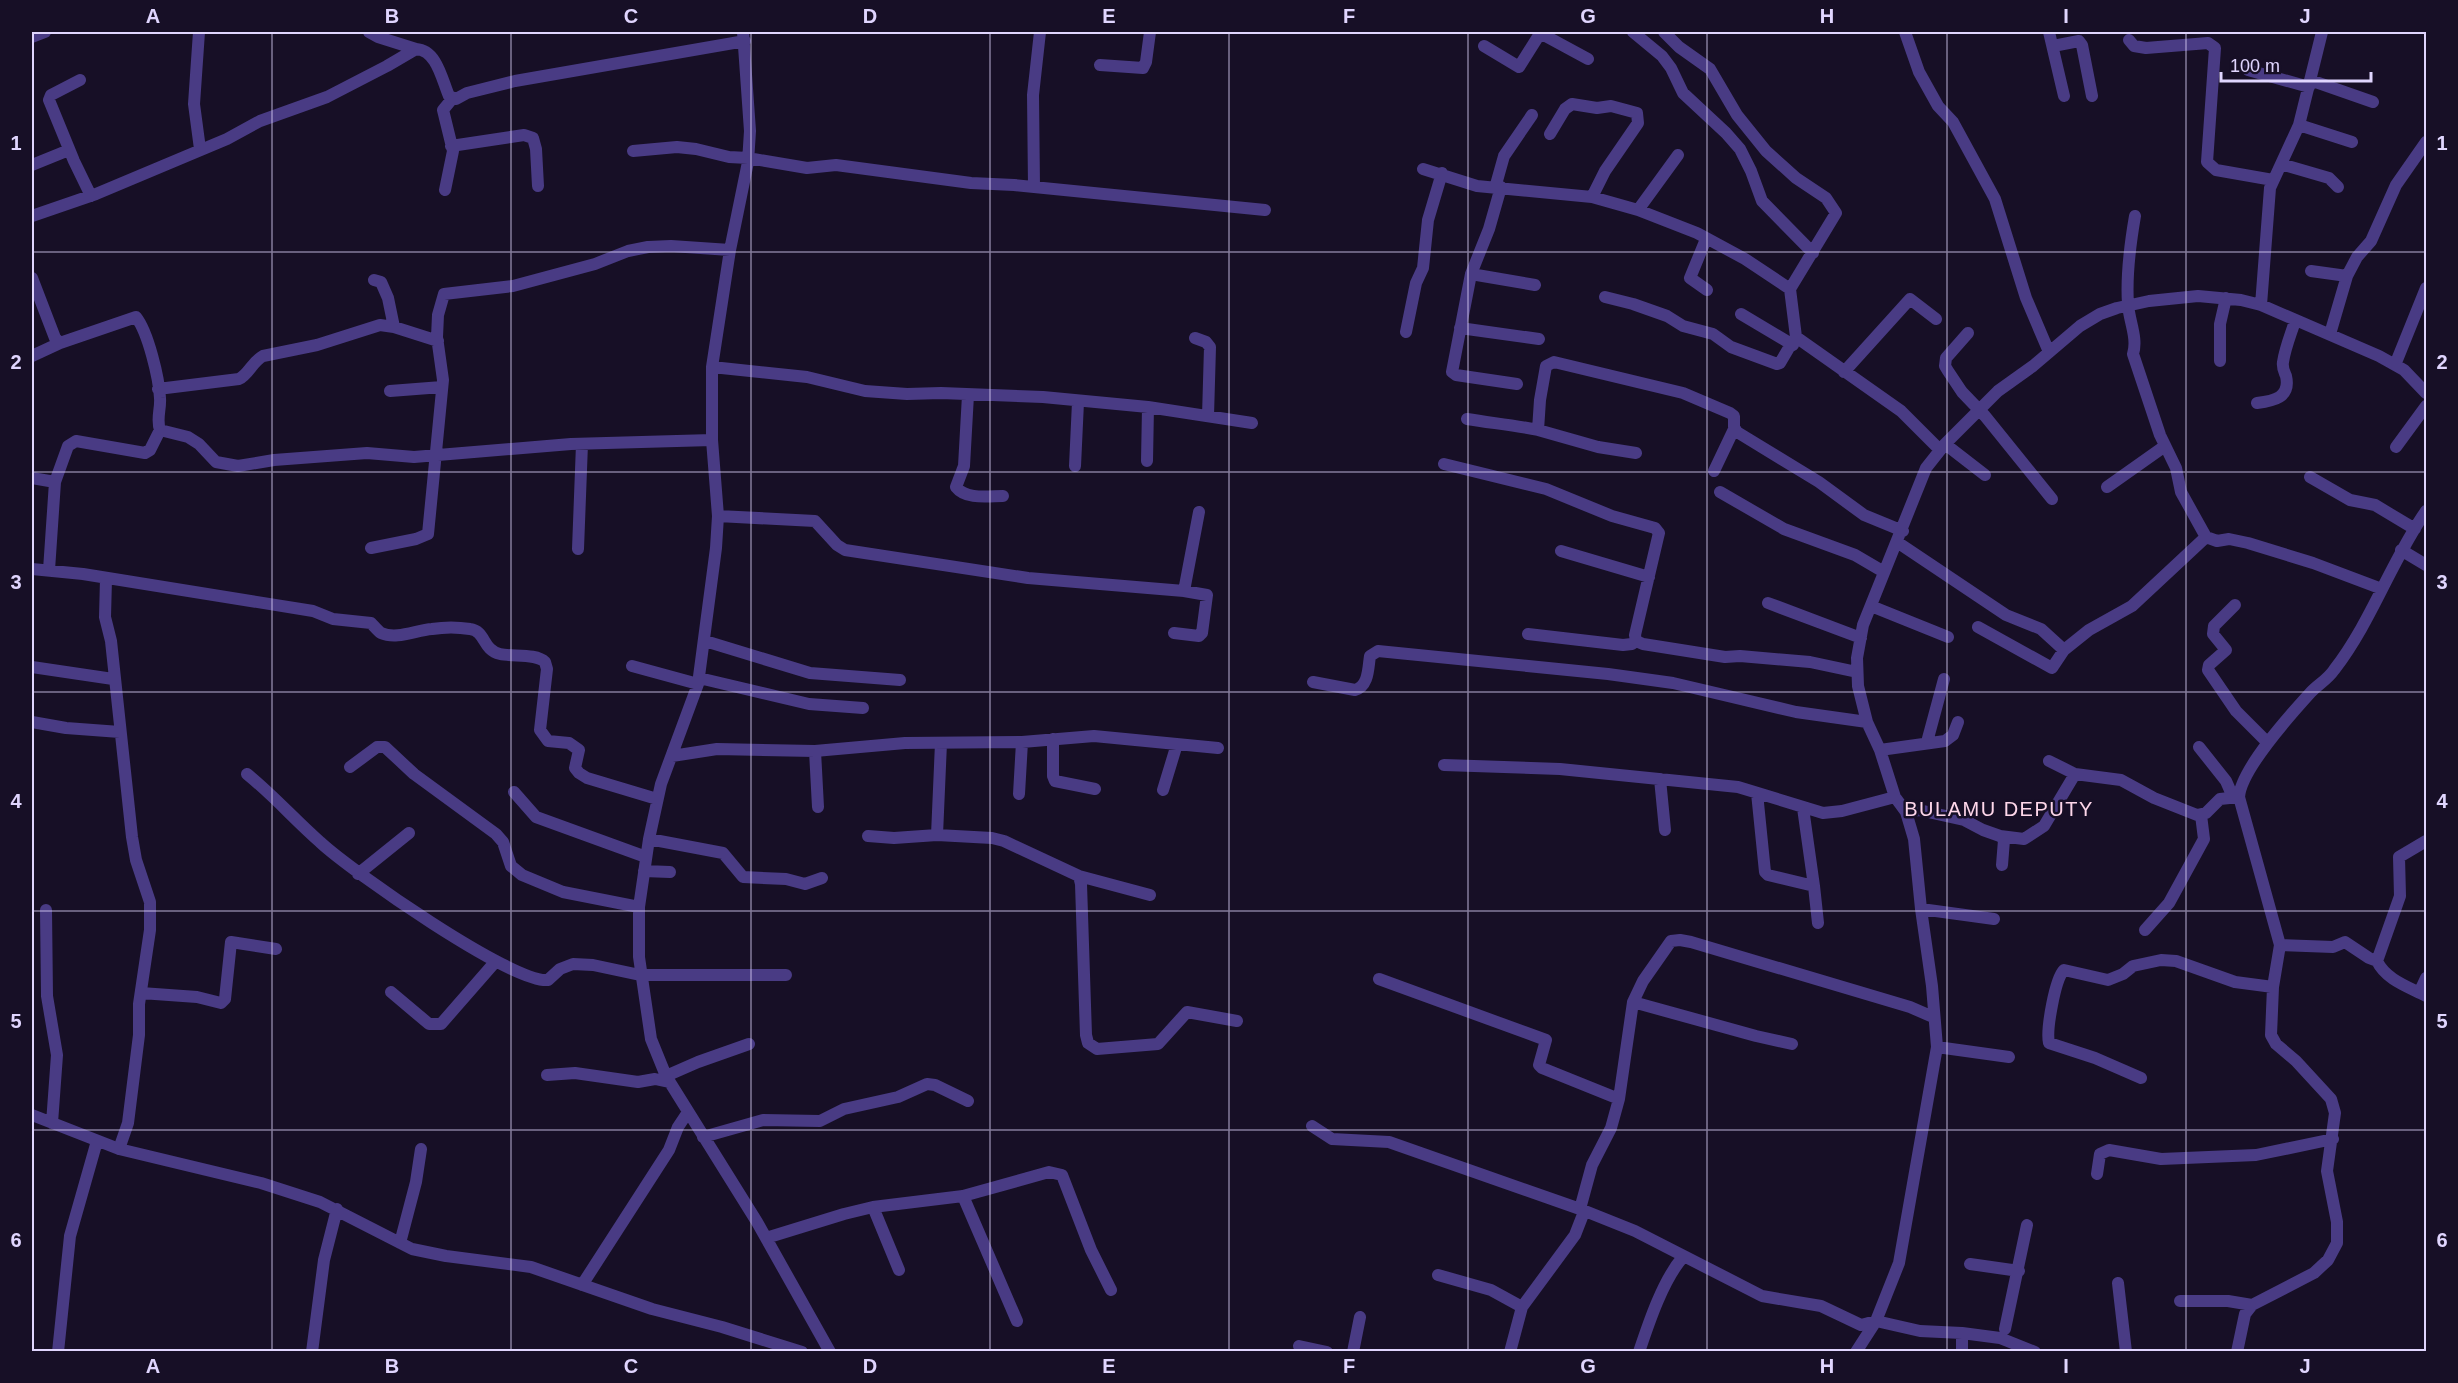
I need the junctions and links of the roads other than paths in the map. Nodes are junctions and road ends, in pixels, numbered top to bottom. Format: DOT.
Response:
graph roads {
  1 [pos="45,32"];
  2 [pos="199,32"];
  3 [pos="369,32"];
  4 [pos="1040,32"];
  5 [pos="1150,32"];
  6 [pos="1540,32"];
  7 [pos="1633,32"];
  8 [pos="1664,32"];
  9 [pos="2049,32"];
  10 [pos="2322,32"];
  11 [pos="1909,33"];
  12 [pos="744,36"];
  13 [pos="32,37"];
  14 [pos="2129,40"];
  15 [pos="1484,46"];
  16 [pos="2054,46"];
  17 [pos="416,49"];
  18 [pos="1588,59"];
  19 [pos="1100,65"];
  20 [pos="2248,70"];
  21 [pos="80,80"];
  22 [pos="2309,83"];
  23 [pos="2064,96"];
  24 [pos="2092,96"];
  25 [pos="452,99"];
  26 [pos="2373,102"];
  27 [pos="1532,116"];
  28 [pos="2299,125"];
  29 [pos="1550,134"];
  30 [pos="2352,142"];
  31 [pos="2427,142"];
  32 [pos="452,146"];
  33 [pos="200,149"];
  34 [pos="69,150"];
  35 [pos="633,151"];
  36 [pos="1678,155"];
  37 [pos="748,158"];
  38 [pos="2281,164"];
  39 [pos="32,165"];
  40 [pos="1423,169"];
  41 [pos="1442,173"];
  42 [pos="2273,180"];
  43 [pos="538,186"];
  44 [pos="2338,187"];
  45 [pos="1034,188"];
  46 [pos="1498,188"];
  47 [pos="445,190"];
  48 [pos="91,196"];
  49 [pos="1592,197"];
  50 [pos="1265,210"];
  51 [pos="1638,210"];
  52 [pos="32,216"];
  53 [pos="2135,216"];
  54 [pos="1706,239"];
  55 [pos="730,250"];
  56 [pos="1813,253"];
  57 [pos="2312,272"];
  58 [pos="1471,274"];
  59 [pos="2347,276"];
  60 [pos="32,278"];
  61 [pos="374,280"];
  62 [pos="1535,285"];
  63 [pos="2427,288"];
  64 [pos="1790,289"];
  65 [pos="1707,290"];
  66 [pos="1605,297"];
  67 [pos="2226,298"];
  68 [pos="2128,305"];
  69 [pos="2261,305"];
  70 [pos="1741,314"];
  71 [pos="1936,319"];
  72 [pos="2295,321"];
  73 [pos="394,327"];
  74 [pos="1460,328"];
  75 [pos="1406,332"];
  76 [pos="1968,333"];
  77 [pos="2330,334"];
  78 [pos="1195,338"];
  79 [pos="1539,339"];
  80 [pos="438,341"];
  81 [pos="1795,341"];
  82 [pos="60,343"];
  83 [pos="2049,352"];
  84 [pos="32,356"];
  85 [pos="2220,361"];
  86 [pos="2395,365"];
  87 [pos="712,367"];
  88 [pos="1845,372"];
  89 [pos="1517,384"];
  90 [pos="442,387"];
  91 [pos="158,389"];
  92 [pos="390,391"];
  93 [pos="2427,393"];
  94 [pos="968,395"];
  95 [pos="1078,402"];
  96 [pos="2257,403"];
  97 [pos="2427,406"];
  98 [pos="1148,407"];
  99 [pos="1978,410"];
  100 [pos="1208,416"];
  101 [pos="1467,419"];
  102 [pos="1252,423"];
  103 [pos="1734,429"];
  104 [pos="160,430"];
  105 [pos="1538,430"];
  106 [pos="712,440"];
  107 [pos="582,444"];
  108 [pos="2165,446"];
  109 [pos="1942,447"];
  110 [pos="2396,447"];
  111 [pos="1636,453"];
  112 [pos="434,455"];
  113 [pos="1148,460"];
  114 [pos="1444,464"];
  115 [pos="1075,466"];
  116 [pos="1714,471"];
  117 [pos="1985,475"];
  118 [pos="2310,477"];
  119 [pos="32,478"];
  120 [pos="55,482"];
  121 [pos="2107,487"];
  122 [pos="1720,492"];
  123 [pos="1003,496"];
  124 [pos="2052,499"];
  125 [pos="2427,511"];
  126 [pos="1199,512"];
  127 [pos="718,516"];
  128 [pos="2415,529"];
  129 [pos="1900,536"];
  130 [pos="2206,537"];
  131 [pos="371,548"];
  132 [pos="578,549"];
  133 [pos="2401,550"];
  134 [pos="1561,551"];
  135 [pos="2427,565"];
  136 [pos="32,569"];
  137 [pos="49,570"];
  138 [pos="1884,572"];
  139 [pos="1649,577"];
  140 [pos="106,579"];
  141 [pos="2382,589"];
  142 [pos="1184,591"];
  143 [pos="1768,603"];
  144 [pos="2235,605"];
  145 [pos="1871,606"];
  146 [pos="1978,627"];
  147 [pos="1174,633"];
  148 [pos="1527,634"];
  149 [pos="1948,637"];
  150 [pos="1861,638"];
  151 [pos="705,641"];
  152 [pos="1636,641"];
  153 [pos="2064,650"];
  154 [pos="632,666"];
  155 [pos="32,667"];
  156 [pos="1857,672"];
  157 [pos="113,679"];
  158 [pos="1944,679"];
  159 [pos="900,680"];
  160 [pos="698,681"];
  161 [pos="1313,682"];
  162 [pos="863,708"];
  163 [pos="32,722"];
  164 [pos="1867,722"];
  165 [pos="1958,722"];
  166 [pos="120,732"];
  167 [pos="1053,740"];
  168 [pos="941,742"];
  169 [pos="1022,742"];
  170 [pos="1927,742"];
  171 [pos="2268,743"];
  172 [pos="1177,744"];
  173 [pos="2199,747"];
  174 [pos="1218,748"];
  175 [pos="1880,750"];
  176 [pos="815,751"];
  177 [pos="672,756"];
  178 [pos="2049,761"];
  179 [pos="1444,765"];
  180 [pos="350,767"];
  181 [pos="246,774"];
  182 [pos="2074,774"];
  183 [pos="1660,779"];
  184 [pos="1095,789"];
  185 [pos="1163,790"];
  186 [pos="513,792"];
  187 [pos="1756,793"];
  188 [pos="1019,794"];
  189 [pos="1895,796"];
  190 [pos="2236,797"];
  191 [pos="657,799"];
  192 [pos="818,807"];
  193 [pos="1803,808"];
  194 [pos="1906,812"];
  195 [pos="2201,815"];
  196 [pos="1665,830"];
  197 [pos="409,834"];
  198 [pos="937,835"];
  199 [pos="868,836"];
  200 [pos="2001,836"];
  201 [pos="649,839"];
  202 [pos="2427,842"];
  203 [pos="646,857"];
  204 [pos="2002,865"];
  205 [pos="644,871"];
  206 [pos="670,872"];
  207 [pos="358,874"];
  208 [pos="1079,876"];
  209 [pos="822,878"];
  210 [pos="1814,886"];
  211 [pos="1150,895"];
  212 [pos="639,907"];
  213 [pos="1920,909"];
  214 [pos="46,910"];
  215 [pos="1994,919"];
  216 [pos="1818,923"];
  217 [pos="2145,930"];
  218 [pos="2280,945"];
  219 [pos="276,948"];
  220 [pos="496,960"];
  221 [pos="2377,961"];
  222 [pos="640,975"];
  223 [pos="786,975"];
  224 [pos="2427,978"];
  225 [pos="1379,979"];
  226 [pos="2273,987"];
  227 [pos="390,992"];
  228 [pos="141,993"];
  229 [pos="2424,995"];
  230 [pos="1632,1002"];
  231 [pos="1933,1017"];
  232 [pos="1237,1021"];
  233 [pos="749,1044"];
  234 [pos="1792,1044"];
  235 [pos="1937,1047"];
  236 [pos="2010,1058"];
  237 [pos="547,1076"];
  238 [pos="2140,1078"];
  239 [pos="668,1079"];
  240 [pos="1618,1099"];
  241 [pos="968,1101"];
  242 [pos="688,1112"];
  243 [pos="32,1115"];
  244 [pos="52,1123"];
  245 [pos="1312,1126"];
  246 [pos="703,1137"];
  247 [pos="2333,1139"];
  248 [pos="97,1141"];
  249 [pos="119,1149"];
  250 [pos="421,1149"];
  251 [pos="2097,1174"];
  252 [pos="963,1196"];
  253 [pos="873,1208"];
  254 [pos="337,1209"];
  255 [pos="1581,1213"];
  256 [pos="2027,1225"];
  257 [pos="766,1238"];
  258 [pos="400,1243"];
  259 [pos="1683,1257"];
  260 [pos="1970,1264"];
  261 [pos="899,1270"];
  262 [pos="2019,1271"];
  263 [pos="1438,1275"];
  264 [pos="2118,1283"];
  265 [pos="582,1285"];
  266 [pos="1111,1290"];
  267 [pos="2180,1302"];
  268 [pos="2252,1305"];
  269 [pos="1522,1307"];
  270 [pos="1360,1317"];
  271 [pos="1017,1321"];
  272 [pos="1876,1321"];
  273 [pos="2005,1329"];
  274 [pos="1962,1333"];
  275 [pos="1299,1346"];
  276 [pos="58,1352"];
  277 [pos="312,1352"];
  278 [pos="802,1352"];
  279 [pos="830,1352"];
  280 [pos="1327,1352"];
  281 [pos="1353,1352"];
  282 [pos="1510,1352"];
  283 [pos="1639,1352"];
  284 [pos="1856,1352"];
  285 [pos="1962,1352"];
  286 [pos="2035,1352"];
  287 [pos="2126,1352"];
  288 [pos="2237,1352"];
  1 -- 13 [label="street"];
  2 -- 33 [label="street"];
  3 -- 17 [label="street"];
  4 -- 45 [label="street"];
  5 -- 19 [label="street"];
  6 -- 15 [label="street"];
  6 -- 18 [label="street"];
  7 -- 56 [label="street"];
  8 -- 56 [label="street"];
  9 -- 16 [label="street"];
  10 -- 22 [label="street"];
  11 -- 83 [label="street"];
  12 -- 25 [label="street"];
  12 -- 37 [label="street"];
  14 -- 42 [label="street"];
  16 -- 23 [label="street"];
  16 -- 24 [label="street"];
  17 -- 25 [label="street"];
  17 -- 33 [label="street"];
  20 -- 22 [label="street"];
  21 -- 34 [label="street"];
  22 -- 26 [label="street"];
  22 -- 28 [label="street"];
  25 -- 32 [label="street"];
  27 -- 46 [label="street"];
  28 -- 30 [label="street"];
  28 -- 38 [label="street"];
  29 -- 49 [label="street"];
  31 -- 59 [label="street"];
  32 -- 43 [label="street"];
  32 -- 47 [label="street"];
  33 -- 48 [label="street"];
  34 -- 39 [label="street"];
  34 -- 48 [label="street"];
  35 -- 37 [label="street"];
  36 -- 51 [label="street"];
  37 -- 45 [label="street"];
  37 -- 55 [label="street"];
  38 -- 42 [label="street"];
  38 -- 44 [label="street"];
  40 -- 41 [label="street"];
  41 -- 46 [label="street"];
  41 -- 75 [label="street"];
  42 -- 69 [label="street"];
  45 -- 50 [label="street"];
  46 -- 49 [label="street"];
  46 -- 58 [label="street"];
  48 -- 52 [label="street"];
  49 -- 51 [label="street"];
  51 -- 54 [label="street"];
  53 -- 68 [label="street"];
  54 -- 64 [label="street"];
  54 -- 65 [label="street"];
  55 -- 80 [label="street"];
  55 -- 87 [label="street"];
  56 -- 64 [label="street"];
  57 -- 59 [label="street"];
  58 -- 62 [label="street"];
  58 -- 74 [label="street"];
  59 -- 77 [label="street"];
  60 -- 82 [label="street"];
  61 -- 73 [label="street"];
  63 -- 86 [label="street"];
  64 -- 81 [label="street"];
  66 -- 81 [label="street"];
  67 -- 68 [label="street"];
  67 -- 69 [label="street"];
  67 -- 85 [label="street"];
  68 -- 83 [label="street"];
  68 -- 108 [label="street"];
  69 -- 72 [label="street"];
  70 -- 81 [label="street"];
  71 -- 88 [label="street"];
  72 -- 77 [label="street"];
  72 -- 96 [label="street"];
  73 -- 80 [label="street"];
  73 -- 91 [label="street"];
  74 -- 79 [label="street"];
  74 -- 89 [label="street"];
  76 -- 99 [label="street"];
  77 -- 86 [label="street"];
  78 -- 100 [label="street"];
  80 -- 90 [label="street"];
  81 -- 88 [label="street"];
  82 -- 84 [label="street"];
  82 -- 91 [label="street"];
  83 -- 99 [label="street"];
  86 -- 93 [label="street"];
  87 -- 94 [label="street"];
  87 -- 106 [label="street"];
  88 -- 109 [label="street"];
  90 -- 92 [label="street"];
  90 -- 112 [label="street"];
  91 -- 104 [label="street"];
  94 -- 95 [label="street"];
  94 -- 123 [label="street"];
  95 -- 98 [label="street"];
  95 -- 115 [label="street"];
  97 -- 110 [label="street"];
  98 -- 100 [label="street"];
  98 -- 113 [label="street"];
  99 -- 109 [label="street"];
  99 -- 124 [label="street"];
  100 -- 102 [label="street"];
  101 -- 105 [label="street"];
  103 -- 105 [label="street"];
  103 -- 116 [label="street"];
  103 -- 129 [label="street"];
  104 -- 112 [label="street"];
  104 -- 120 [label="street"];
  105 -- 111 [label="street"];
  106 -- 107 [label="street"];
  106 -- 127 [label="street"];
  107 -- 112 [label="street"];
  107 -- 132 [label="street"];
  108 -- 121 [label="street"];
  108 -- 130 [label="street"];
  109 -- 117 [label="street"];
  109 -- 129 [label="street"];
  112 -- 131 [label="street"];
  114 -- 139 [label="street"];
  118 -- 128 [label="street"];
  119 -- 120 [label="street"];
  120 -- 137 [label="street"];
  122 -- 138 [label="street"];
  125 -- 128 [label="street"];
  126 -- 142 [label="street"];
  127 -- 142 [label="street"];
  127 -- 151 [label="street"];
  128 -- 133 [label="street"];
  129 -- 138 [label="street"];
  129 -- 153 [label="street"];
  130 -- 141 [label="street"];
  130 -- 153 [label="street"];
  133 -- 135 [label="street"];
  133 -- 141 [label="street"];
  134 -- 139 [label="street"];
  136 -- 137 [label="street"];
  137 -- 140 [label="street"];
  138 -- 145 [label="street"];
  139 -- 152 [label="street"];
  140 -- 157 [label="street"];
  140 -- 191 [label="street"];
  141 -- 171 [label="street"];
  142 -- 147 [label="street"];
  143 -- 150 [label="street"];
  144 -- 171 [label="street"];
  145 -- 149 [label="street"];
  145 -- 150 [label="street"];
  146 -- 153 [label="street"];
  148 -- 152 [label="street"];
  150 -- 156 [label="street"];
  151 -- 159 [label="street"];
  151 -- 160 [label="street"];
  152 -- 156 [label="street"];
  154 -- 160 [label="street"];
  155 -- 157 [label="street"];
  156 -- 164 [label="street"];
  157 -- 166 [label="street"];
  158 -- 170 [label="street"];
  160 -- 162 [label="street"];
  160 -- 177 [label="street"];
  161 -- 164 [label="street"];
  163 -- 166 [label="street"];
  164 -- 175 [label="street"];
  165 -- 170 [label="street"];
  166 -- 228 [label="street"];
  167 -- 169 [label="street"];
  167 -- 172 [label="street"];
  167 -- 184 [label="street"];
  168 -- 169 [label="street"];
  168 -- 176 [label="street"];
  168 -- 198 [label="street"];
  169 -- 188 [label="street"];
  170 -- 175 [label="street"];
  171 -- 190 [label="street"];
  172 -- 174 [label="street"];
  172 -- 185 [label="street"];
  173 -- 190 [label="street"];
  175 -- 189 [label="street"];
  176 -- 177 [label="street"];
  176 -- 192 [label="street"];
  177 -- 191 [label="street"];
  178 -- 182 [label="street"];
  179 -- 183 [label="street"];
  180 -- 212 [label="street"];
  181 -- 207 [label="street"];
  182 -- 195 [label="street"];
  182 -- 200 [label="street"];
  183 -- 187 [label="street"];
  183 -- 196 [label="street"];
  186 -- 203 [label="street"];
  187 -- 193 [label="street"];
  187 -- 210 [label="street"];
  189 -- 193 [label="street"];
  189 -- 194 [label="street"];
  190 -- 195 [label="street"];
  190 -- 218 [label="street"];
  191 -- 201 [label="street"];
  193 -- 210 [label="street"];
  194 -- 200 [label="street"];
  194 -- 213 [label="street"];
  195 -- 217 [label="street"];
  197 -- 207 [label="street"];
  198 -- 199 [label="street"];
  198 -- 208 [label="street"];
  200 -- 204 [label="street"];
  201 -- 203 [label="street"];
  201 -- 209 [label="street"];
  202 -- 221 [label="street"];
  203 -- 205 [label="street"];
  205 -- 206 [label="street"];
  205 -- 212 [label="street"];
  207 -- 220 [label="street"];
  208 -- 211 [label="street"];
  208 -- 232 [label="street"];
  210 -- 216 [label="street"];
  212 -- 222 [label="street"];
  213 -- 215 [label="street"];
  213 -- 231 [label="street"];
  214 -- 244 [label="street"];
  218 -- 221 [label="street"];
  218 -- 226 [label="street"];
  219 -- 228 [label="street"];
  220 -- 222 [label="street"];
  220 -- 227 [label="street"];
  221 -- 229 [label="street"];
  222 -- 223 [label="street"];
  222 -- 239 [label="street"];
  224 -- 229 [label="street"];
  225 -- 240 [label="street"];
  226 -- 238 [label="street"];
  226 -- 247 [label="street"];
  228 -- 249 [label="street"];
  230 -- 231 [label="street"];
  230 -- 234 [label="street"];
  230 -- 240 [label="street"];
  231 -- 235 [label="street"];
  233 -- 239 [label="street"];
  235 -- 236 [label="street"];
  235 -- 272 [label="street"];
  237 -- 239 [label="street"];
  239 -- 242 [label="street"];
  240 -- 255 [label="street"];
  241 -- 246 [label="street"];
  242 -- 246 [label="street"];
  242 -- 265 [label="street"];
  243 -- 244 [label="street"];
  244 -- 248 [label="street"];
  245 -- 255 [label="street"];
  246 -- 257 [label="street"];
  247 -- 251 [label="street"];
  247 -- 268 [label="street"];
  248 -- 249 [label="street"];
  248 -- 276 [label="street"];
  249 -- 254 [label="street"];
  250 -- 258 [label="street"];
  252 -- 253 [label="street"];
  252 -- 266 [label="street"];
  252 -- 271 [label="street"];
  253 -- 257 [label="street"];
  253 -- 261 [label="street"];
  254 -- 258 [label="street"];
  254 -- 277 [label="street"];
  255 -- 259 [label="street"];
  255 -- 269 [label="street"];
  256 -- 262 [label="street"];
  257 -- 279 [label="street"];
  258 -- 265 [label="street"];
  259 -- 272 [label="street"];
  259 -- 283 [label="street"];
  260 -- 262 [label="street"];
  262 -- 273 [label="street"];
  263 -- 269 [label="street"];
  264 -- 287 [label="street"];
  265 -- 278 [label="street"];
  267 -- 268 [label="street"];
  268 -- 288 [label="street"];
  269 -- 282 [label="street"];
  270 -- 281 [label="street"];
  272 -- 274 [label="street"];
  272 -- 284 [label="street"];
  274 -- 285 [label="street"];
  274 -- 286 [label="street"];
  275 -- 280 [label="street"];
}
